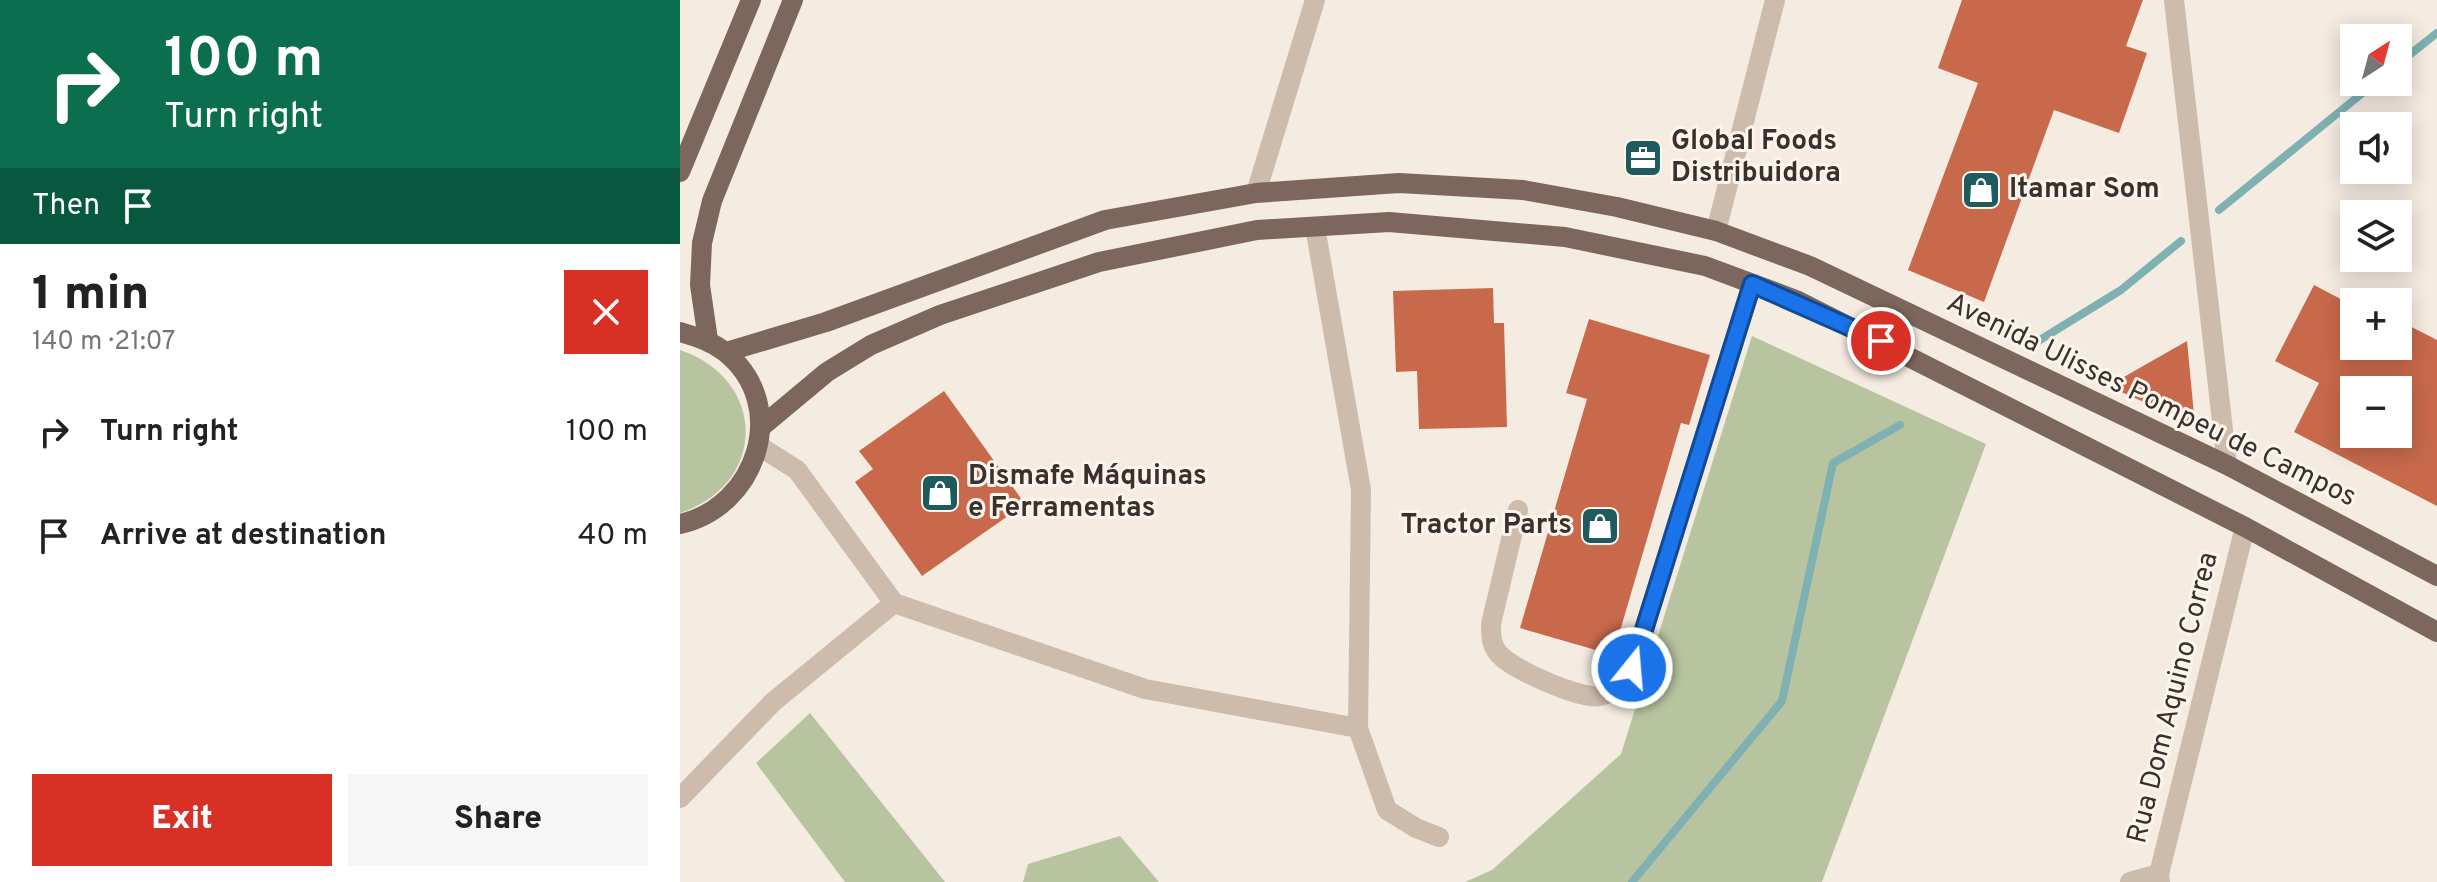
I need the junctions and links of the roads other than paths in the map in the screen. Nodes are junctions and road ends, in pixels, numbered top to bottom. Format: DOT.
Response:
graph roads {
  1 [pos="751,0"];
  2 [pos="793,0"];
  3 [pos="1315,0"];
  4 [pos="1775,0"];
  5 [pos="2174,0"];
  6 [pos="680,172"];
  7 [pos="1256,193"];
  8 [pos="1315,227"];
  9 [pos="1716,231"];
  10 [pos="1752,284"];
  11 [pos="680,332"];
  12 [pos="708,340"];
  13 [pos="726,352"];
  14 [pos="760,437"];
  15 [pos="2227,465"];
  16 [pos="1518,510"];
  17 [pos="680,524"];
  18 [pos="2245,527"];
  19 [pos="2437,576"];
  20 [pos="894,603"];
  21 [pos="2437,632"];
  22 [pos="1358,728"];
  23 [pos="680,798"];
  24 [pos="1439,837"];
  25 [pos="2160,878"];
  26 [pos="2130,882"];
  1 -- 6 [label="main road"];
  2 -- 12 [label="main road"];
  3 -- 7 [label="street"];
  4 -- 9 [label="street"];
  5 -- 15 [label="street"];
  7 -- 9 [label="main road, Avenida Ulisses Pompeu de Campos"];
  7 -- 13 [label="main road, Avenida Ulisses Pompeu de Campos"];
  8 -- 10 [label="main road"];
  8 -- 14 [label="main road"];
  8 -- 22 [label="street"];
  9 -- 15 [label="main road, Avenida Ulisses Pompeu de Campos"];
  10 -- 16 [label="street"];
  10 -- 18 [label="main road"];
  11 -- 12 [label="main road"];
  12 -- 13 [label="main road"];
  13 -- 14 [label="main road"];
  14 -- 17 [label="main road"];
  14 -- 20 [label="street"];
  15 -- 19 [label="main road, Avenida Ulisses Pompeu de Campos"];
  18 -- 21 [label="main road"];
  18 -- 25 [label="street, Rua Dom Aquino Correa"];
  20 -- 22 [label="street"];
  20 -- 23 [label="street"];
  22 -- 24 [label="street"];
  25 -- 26 [label="street"];
}
